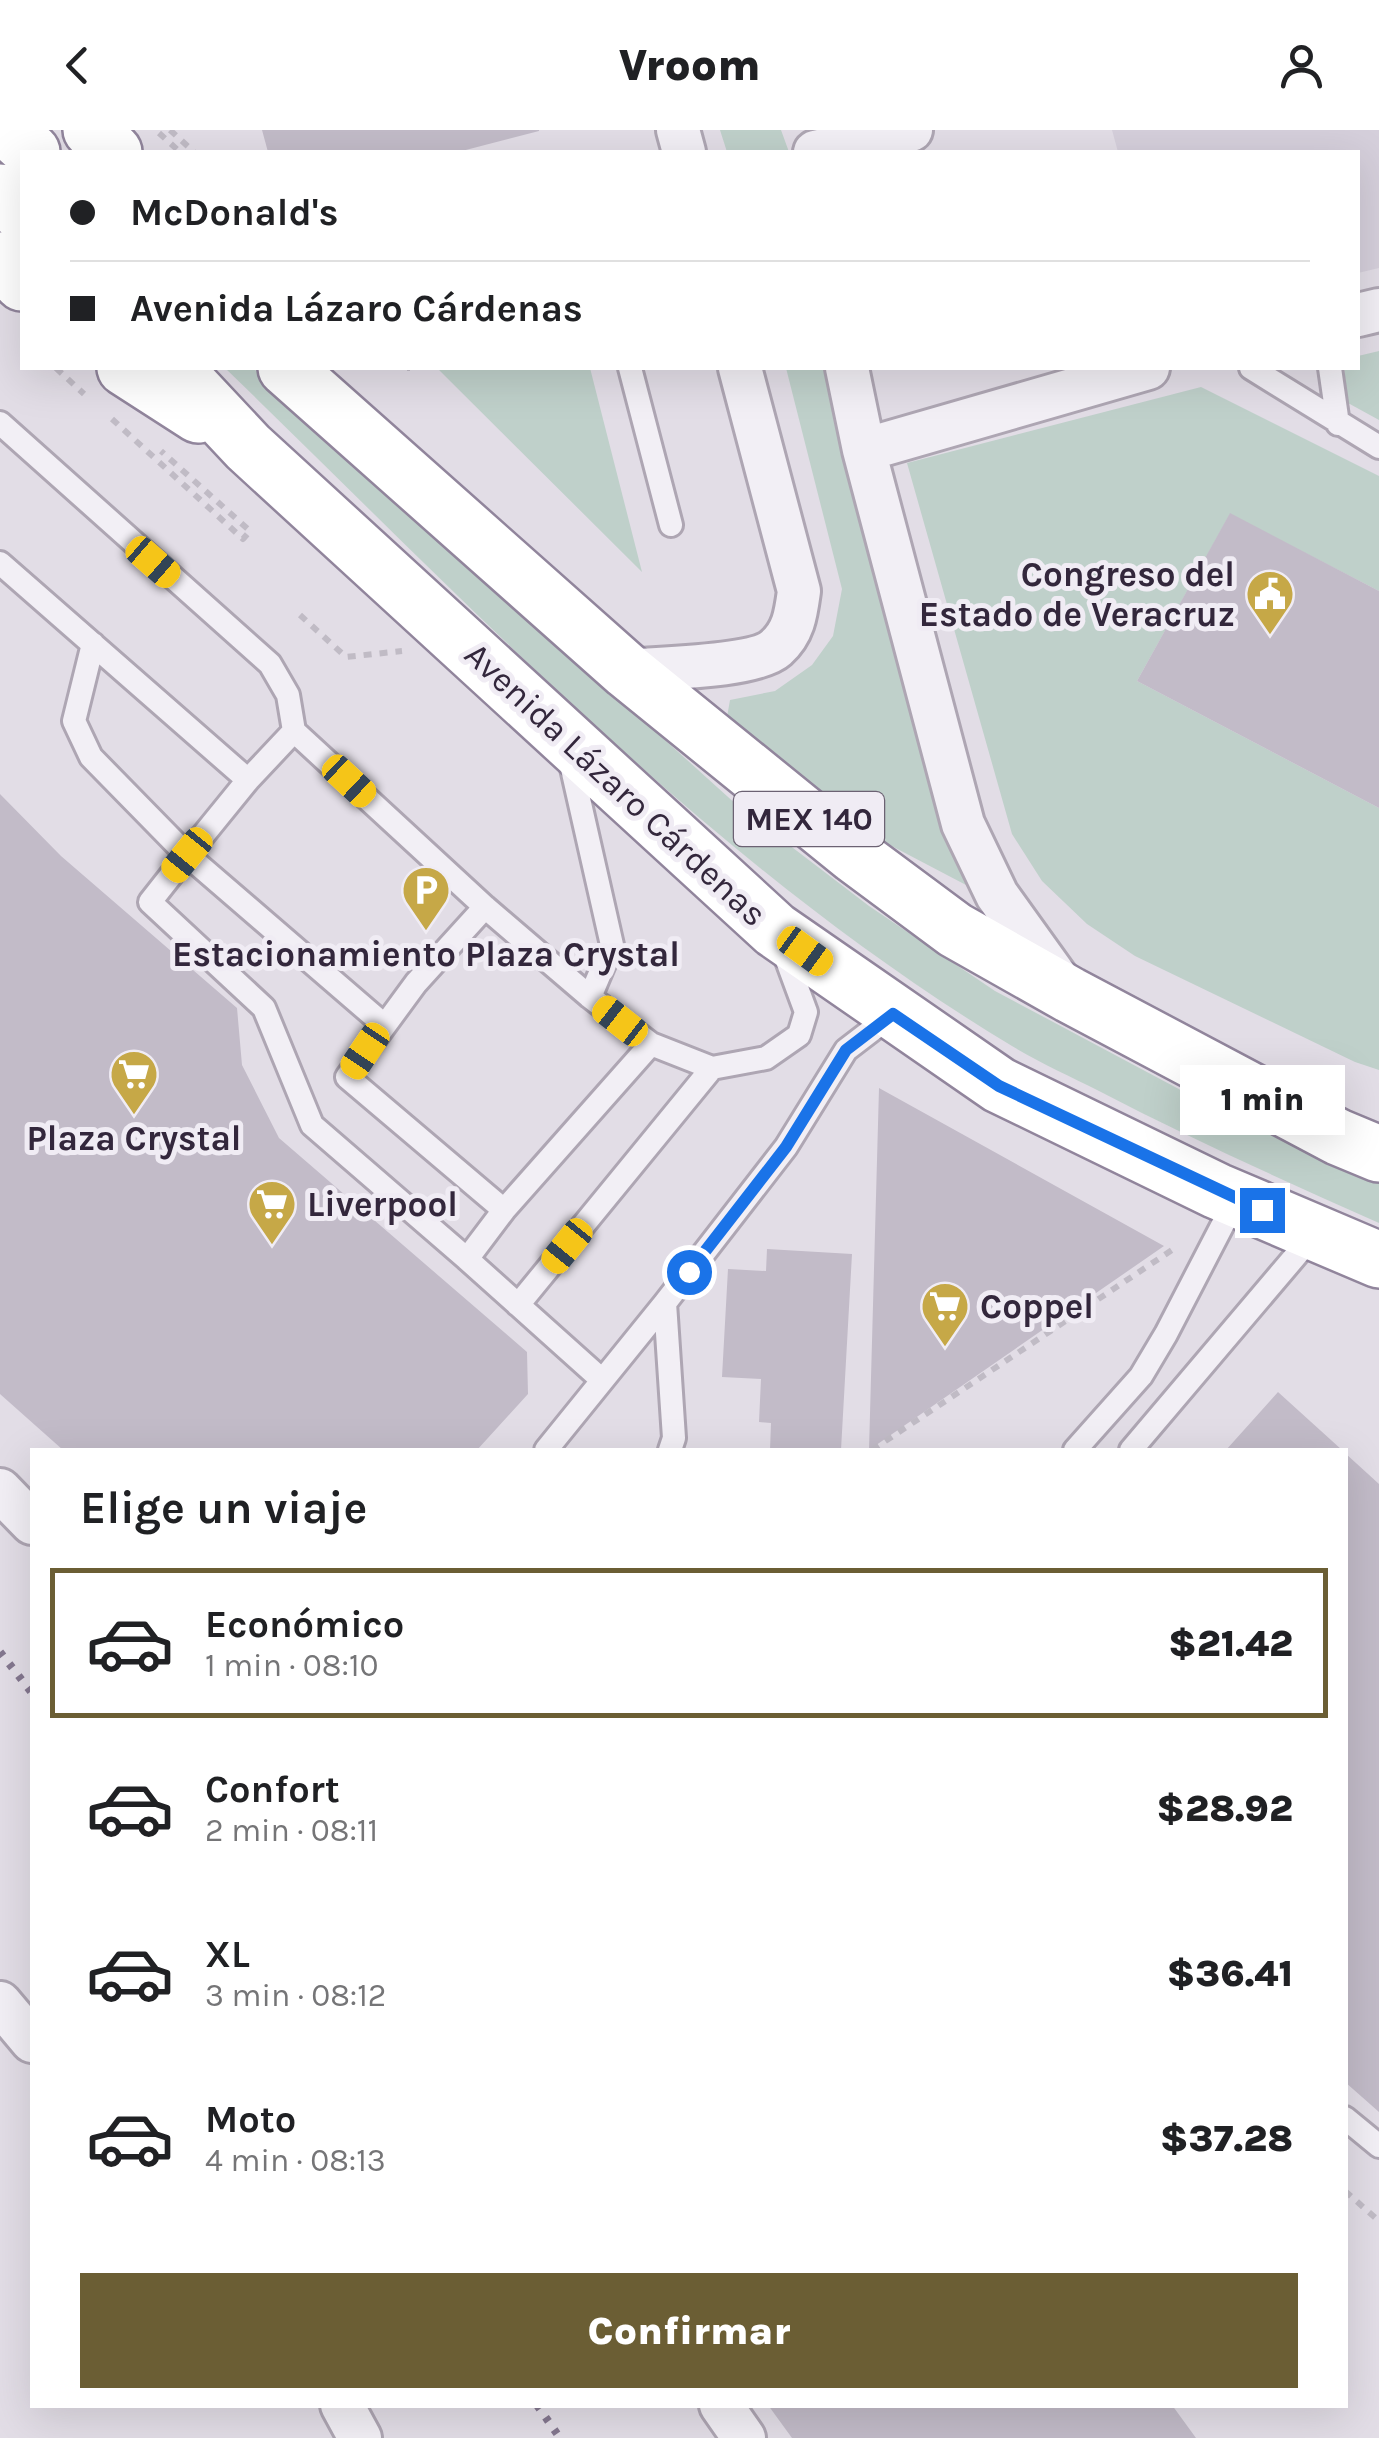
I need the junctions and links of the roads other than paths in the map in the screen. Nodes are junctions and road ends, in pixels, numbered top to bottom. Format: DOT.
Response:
graph roads {
  1 [pos="8,130"];
  2 [pos="92,130"];
  3 [pos="911,130"];
  4 [pos="30,150"];
  5 [pos="112,150"];
  6 [pos="825,150"];
  7 [pos="0,192"];
  8 [pos="20,212"];
  9 [pos="0,260"];
  10 [pos="20,281"];
  11 [pos="176,370"];
  12 [pos="631,370"];
  13 [pos="741,370"];
  14 [pos="847,370"];
  15 [pos="1141,370"];
  16 [pos="1254,370"];
  17 [pos="1330,370"];
  18 [pos="297,373"];
  19 [pos="106,395"];
  20 [pos="0,422"];
  21 [pos="1338,424"];
  22 [pos="248,447"];
  23 [pos="1379,447"];
  24 [pos="864,450"];
  25 [pos="671,525"];
  26 [pos="0,563"];
  27 [pos="93,644"];
  28 [pos="627,671"];
  29 [pos="294,731"];
  30 [pos="564,737"];
  31 [pos="248,780"];
  32 [pos="187,855"];
  33 [pos="486,907"];
  34 [pos="775,930"];
  35 [pos="1070,996"];
  36 [pos="590,997"];
  37 [pos="893,1014"];
  38 [pos="382,1024"];
  39 [pos="650,1044"];
  40 [pos="712,1068"];
  41 [pos="1379,1154"];
  42 [pos="1227,1195"];
  43 [pos="504,1210"];
  44 [pos="1315,1233"];
  45 [pos="468,1259"];
  46 [pos="1379,1260"];
  47 [pos="665,1303"];
  48 [pos="518,1305"];
  49 [pos="602,1380"];
  50 [pos="548,1448"];
  51 [pos="671,1448"];
  52 [pos="1078,1448"];
  53 [pos="1133,1448"];
  54 [pos="0,1490"];
  55 [pos="30,1521"];
  56 [pos="0,2003"];
  57 [pos="30,2040"];
  58 [pos="1348,2120"];
  59 [pos="1379,2146"];
  60 [pos="344,2408"];
  61 [pos="723,2408"];
  62 [pos="360,2438"];
  63 [pos="744,2438"];
  1 -- 4 [label="highway"];
  2 -- 5 [label="highway"];
  3 -- 6 [label="street"];
  7 -- 8 [label="highway"];
  9 -- 10 [label="highway"];
  11 -- 22 [label="highway, Avenida Lázaro Cárdenas / MEX 140"];
  12 -- 25 [label="lane"];
  13 -- 28 [label="street"];
  14 -- 24 [label="street"];
  15 -- 24 [label="street"];
  16 -- 21 [label="lane"];
  17 -- 21 [label="lane"];
  18 -- 28 [label="highway, MEX 140"];
  19 -- 22 [label="highway, MEX 140"];
  20 -- 29 [label="lane"];
  21 -- 23 [label="lane"];
  22 -- 30 [label="highway, Avenida Lázaro Cárdenas / MEX 140"];
  24 -- 35 [label="street"];
  26 -- 27 [label="lane"];
  27 -- 31 [label="lane"];
  27 -- 32 [label="lane"];
  28 -- 35 [label="highway, MEX 140"];
  29 -- 31 [label="lane"];
  29 -- 33 [label="lane"];
  30 -- 34 [label="highway, Avenida Lázaro Cárdenas / MEX 140"];
  30 -- 36 [label="lane"];
  31 -- 32 [label="lane"];
  32 -- 38 [label="lane"];
  32 -- 45 [label="lane"];
  33 -- 36 [label="lane"];
  33 -- 38 [label="lane"];
  34 -- 37 [label="highway, Avenida Lázaro Cárdenas / MEX 140"];
  34 -- 40 [label="lane"];
  35 -- 41 [label="highway, MEX 140"];
  36 -- 39 [label="lane"];
  37 -- 42 [label="highway, Avenida Lázaro Cárdenas / MEX 140"];
  37 -- 47 [label="lane"];
  38 -- 43 [label="lane"];
  39 -- 40 [label="lane"];
  39 -- 43 [label="lane"];
  40 -- 48 [label="lane"];
  42 -- 44 [label="highway, Avenida Lázaro Cárdenas / MEX 140"];
  42 -- 52 [label="lane"];
  43 -- 45 [label="lane"];
  44 -- 46 [label="highway, Avenida Lázaro Cárdenas / MEX 140"];
  44 -- 53 [label="lane"];
  45 -- 48 [label="lane"];
  47 -- 49 [label="lane"];
  47 -- 51 [label="lane"];
  48 -- 49 [label="lane"];
  49 -- 50 [label="lane"];
  54 -- 55 [label="street"];
  56 -- 57 [label="street"];
  58 -- 59 [label="lane"];
  60 -- 62 [label="street"];
  61 -- 63 [label="street"];
}
